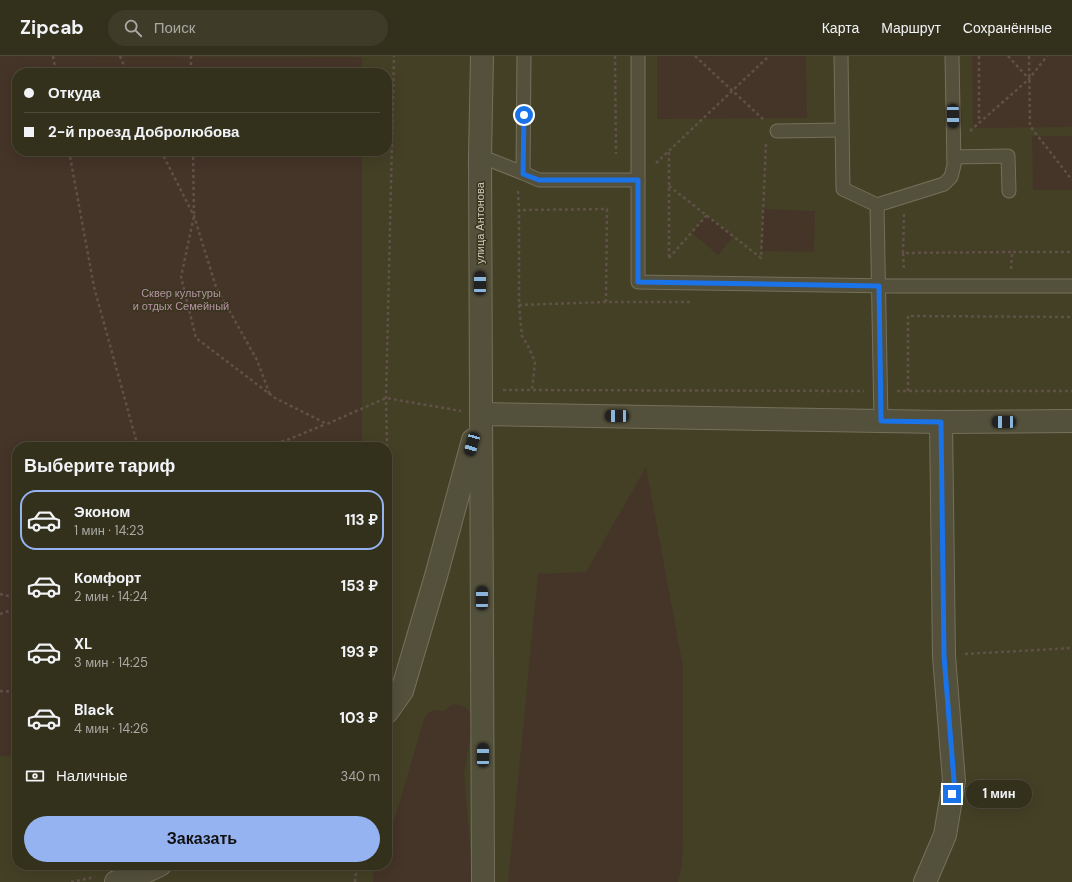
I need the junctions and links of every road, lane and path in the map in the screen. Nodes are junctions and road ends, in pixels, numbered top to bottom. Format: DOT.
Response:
graph roads {
  1 [pos="53,56"];
  2 [pos="120,56"];
  3 [pos="191,56"];
  4 [pos="394,56"];
  5 [pos="482,56"];
  6 [pos="524,56"];
  7 [pos="615,56"];
  8 [pos="638,56"];
  9 [pos="695,56"];
  10 [pos="769,56"];
  11 [pos="841,56"];
  12 [pos="952,56"];
  13 [pos="979,56"];
  14 [pos="1008,56"];
  15 [pos="1029,56"];
  16 [pos="1047,56"];
  17 [pos="55,68"];
  18 [pos="125,68"];
  19 [pos="191,68"];
  20 [pos="1029,79"];
  21 [pos="732,90"];
  22 [pos="979,123"];
  23 [pos="772,127"];
  24 [pos="842,130"];
  25 [pos="392,142"];
  26 [pos="669,151"];
  27 [pos="954,151"];
  28 [pos="616,154"];
  29 [pos="70,156"];
  30 [pos="164,156"];
  31 [pos="193,156"];
  32 [pos="392,156"];
  33 [pos="480,156"];
  34 [pos="523,174"];
  35 [pos="638,180"];
  36 [pos="1072,180"];
  37 [pos="669,186"];
  38 [pos="518,190"];
  39 [pos="1009,191"];
  40 [pos="904,197"];
  41 [pos="877,205"];
  42 [pos="519,210"];
  43 [pos="707,215"];
  44 [pos="194,216"];
  45 [pos="1012,252"];
  46 [pos="1072,252"];
  47 [pos="879,286"];
  48 [pos="1011,286"];
  49 [pos="1072,286"];
  50 [pos="519,305"];
  51 [pos="1072,317"];
  52 [pos="480,390"];
  53 [pos="532,390"];
  54 [pos="881,391"];
  55 [pos="908,391"];
  56 [pos="1072,391"];
  57 [pos="270,395"];
  58 [pos="386,398"];
  59 [pos="480,414"];
  60 [pos="881,421"];
  61 [pos="1072,421"];
  62 [pos="941,422"];
  63 [pos="327,424"];
  64 [pos="137,442"];
  65 [pos="279,442"];
  66 [pos="387,442"];
  67 [pos="0,594"];
  68 [pos="12,597"];
  69 [pos="12,610"];
  70 [pos="0,614"];
  71 [pos="1072,648"];
  72 [pos="944,656"];
  73 [pos="0,691"];
  74 [pos="12,692"];
  75 [pos="392,705"];
  76 [pos="149,870"];
  77 [pos="356,870"];
  78 [pos="116,882"];
  79 [pos="355,882"];
  80 [pos="483,882"];
  81 [pos="925,882"];
  1 -- 17 [label="path"];
  2 -- 18 [label="path"];
  3 -- 19 [label="path"];
  4 -- 25 [label="path"];
  5 -- 33 [label="street, улица Антонова"];
  6 -- 34 [label="lane"];
  7 -- 28 [label="path"];
  8 -- 35 [label="lane"];
  9 -- 21 [label="path"];
  10 -- 21 [label="path"];
  11 -- 24 [label="lane"];
  12 -- 27 [label="lane"];
  13 -- 22 [label="path"];
  14 -- 20 [label="path"];
  15 -- 20 [label="path"];
  16 -- 20 [label="path"];
  20 -- 22 [label="path"];
  20 -- 36 [label="path"];
  21 -- 23 [label="path"];
  21 -- 26 [label="path"];
  22 -- 27 [label="path"];
  23 -- 24 [label="lane"];
  23 -- 43 [label="path"];
  24 -- 41 [label="lane"];
  26 -- 35 [label="path"];
  26 -- 37 [label="path"];
  27 -- 39 [label="lane"];
  27 -- 40 [label="lane"];
  29 -- 64 [label="path"];
  30 -- 44 [label="path"];
  31 -- 44 [label="path"];
  32 -- 58 [label="path"];
  33 -- 34 [label="lane"];
  33 -- 52 [label="street, улица Антонова"];
  34 -- 35 [label="lane"];
  35 -- 47 [label="lane"];
  37 -- 43 [label="path"];
  37 -- 43 [label="path"];
  38 -- 42 [label="path"];
  40 -- 41 [label="lane"];
  40 -- 45 [label="path"];
  41 -- 47 [label="lane"];
  44 -- 57 [label="path"];
  44 -- 57 [label="path"];
  45 -- 46 [label="path"];
  45 -- 48 [label="path"];
  47 -- 48 [label="lane"];
  47 -- 54 [label="lane"];
  48 -- 49 [label="lane"];
  50 -- 53 [label="path"];
  51 -- 55 [label="path"];
  52 -- 53 [label="path"];
  52 -- 59 [label="street, улица Антонова"];
  53 -- 54 [label="path"];
  54 -- 55 [label="path"];
  54 -- 60 [label="lane"];
  55 -- 56 [label="path"];
  57 -- 63 [label="path"];
  58 -- 59 [label="path"];
  58 -- 63 [label="path"];
  58 -- 66 [label="path"];
  59 -- 60 [label="street"];
  59 -- 75 [label="street"];
  59 -- 80 [label="street"];
  60 -- 62 [label="street"];
  61 -- 62 [label="street"];
  62 -- 72 [label="street"];
  63 -- 65 [label="path"];
  67 -- 68 [label="path"];
  69 -- 70 [label="path"];
  71 -- 72 [label="path"];
  72 -- 81 [label="street"];
  73 -- 74 [label="path"];
  76 -- 78 [label="street"];
  77 -- 79 [label="path"];
}
